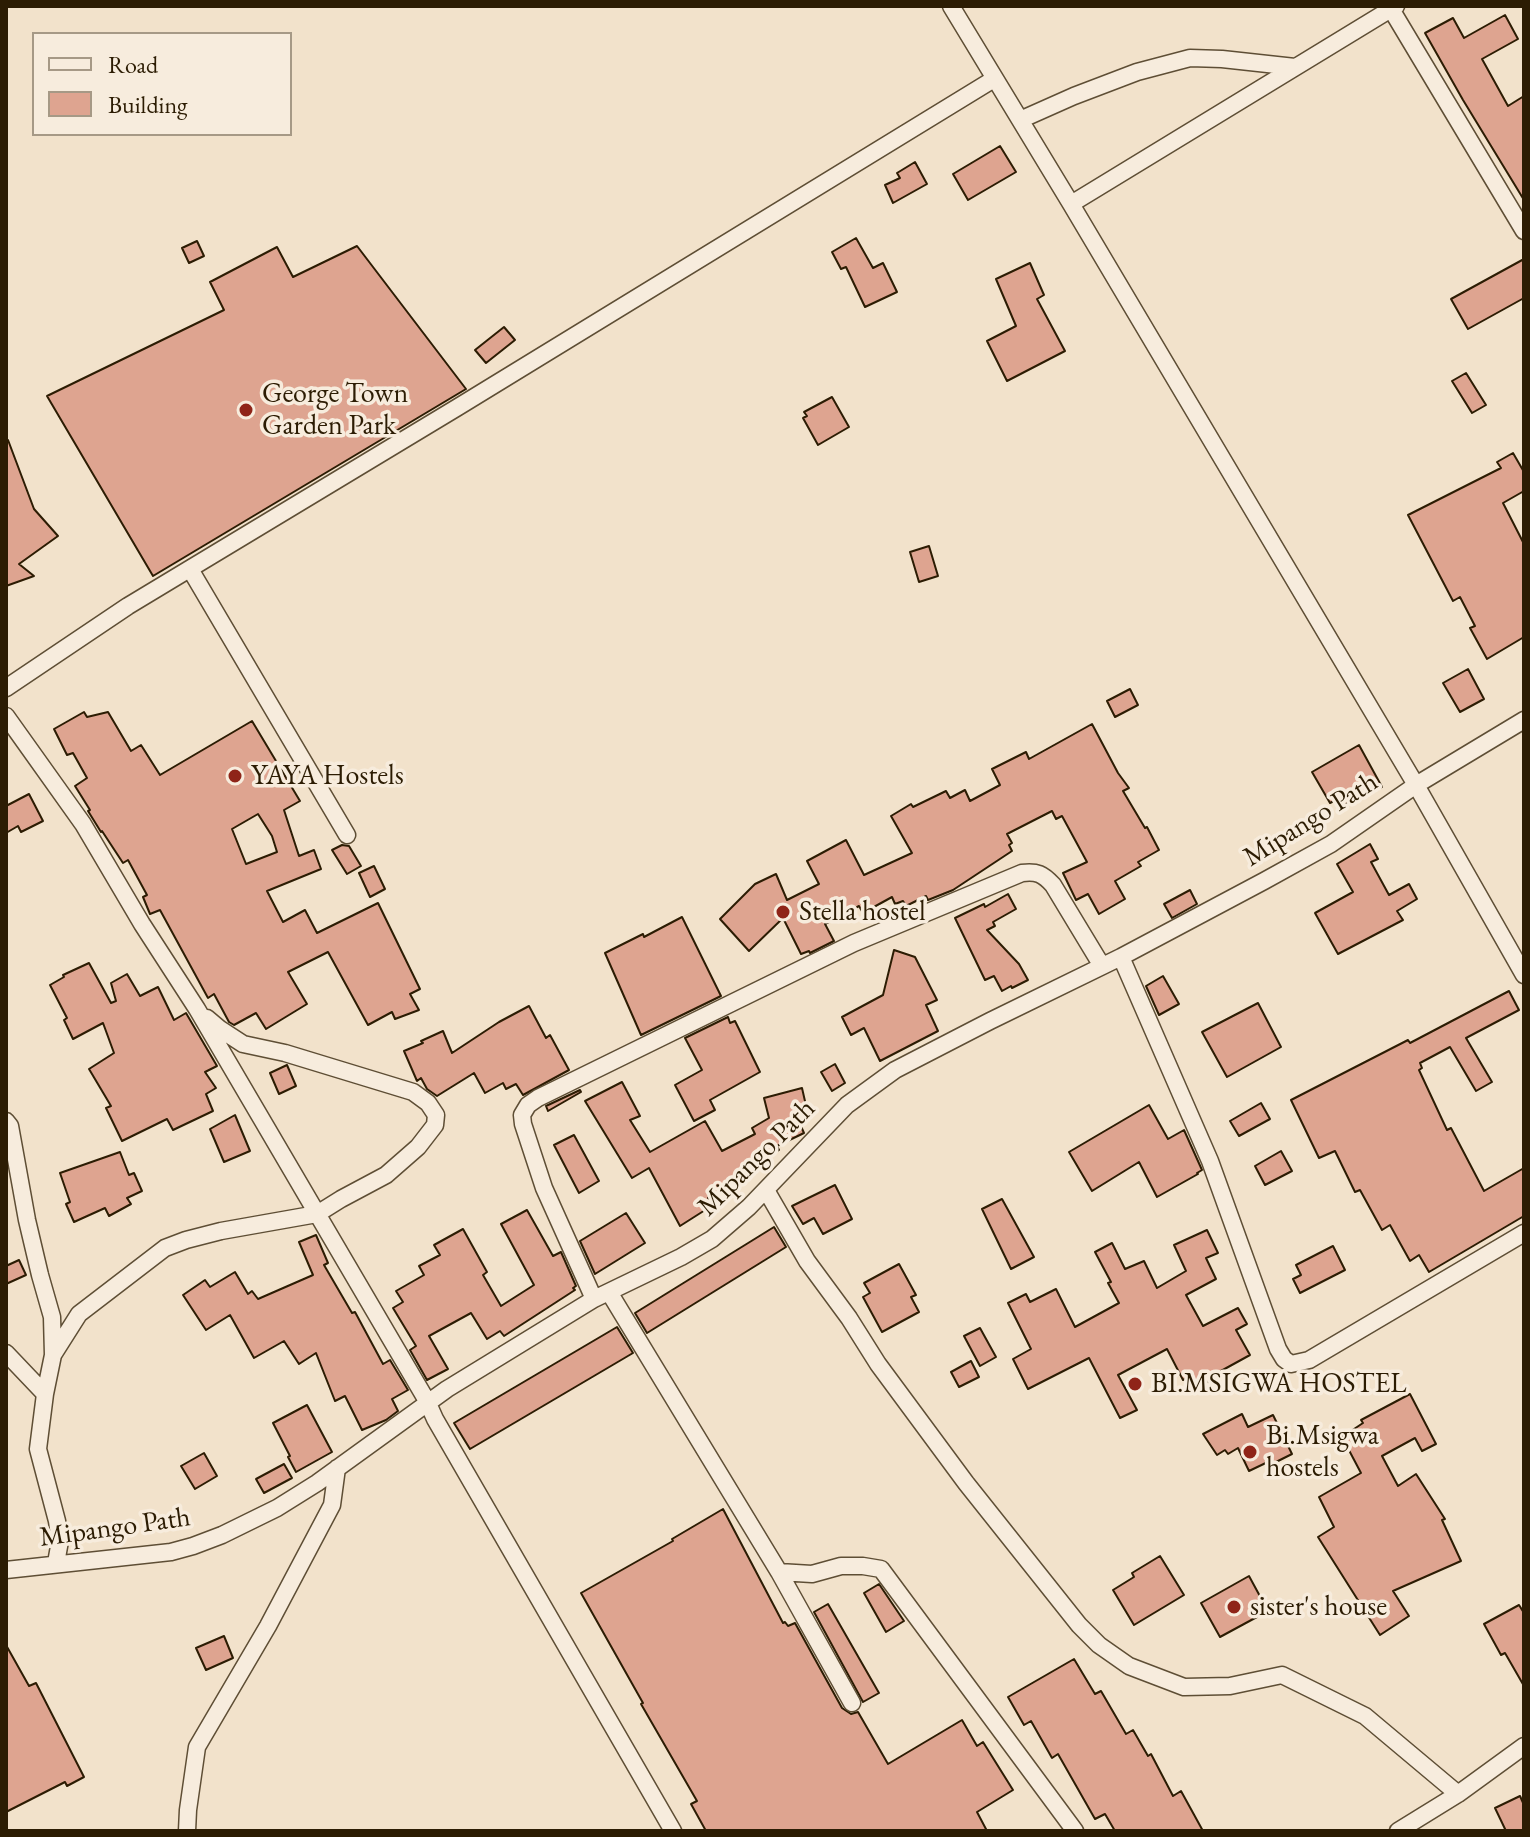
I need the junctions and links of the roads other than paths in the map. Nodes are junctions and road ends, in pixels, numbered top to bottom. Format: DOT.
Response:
graph roads {
  1 [pos="951,6"];
  2 [pos="1394,7"];
  3 [pos="1295,67"];
  4 [pos="994,79"];
  5 [pos="1020,120"];
  6 [pos="1071,204"];
  7 [pos="1524,231"];
  8 [pos="190,569"];
  9 [pos="6,688"];
  10 [pos="6,716"];
  11 [pos="1524,720"];
  12 [pos="1416,785"];
  13 [pos="347,835"];
  14 [pos="1121,957"];
  15 [pos="1102,966"];
  16 [pos="1524,975"];
  17 [pos="197,1009"];
  18 [pos="6,1121"];
  19 [pos="766,1190"];
  20 [pos="317,1214"];
  21 [pos="1524,1233"];
  22 [pos="602,1296"];
  23 [pos="6,1353"];
  24 [pos="53,1355"];
  25 [pos="45,1394"];
  26 [pos="427,1401"];
  27 [pos="337,1468"];
  28 [pos="56,1563"];
  29 [pos="6,1570"];
  30 [pos="779,1572"];
  31 [pos="852,1703"];
  32 [pos="1524,1746"];
  33 [pos="1458,1794"];
  34 [pos="187,1831"];
  35 [pos="673,1831"];
  36 [pos="1075,1831"];
  37 [pos="1398,1831"];
  1 -- 4 [label="street"];
  2 -- 3 [label="street"];
  2 -- 7 [label="street"];
  3 -- 5 [label="street"];
  3 -- 6 [label="street"];
  4 -- 5 [label="street"];
  4 -- 8 [label="street"];
  5 -- 6 [label="street"];
  6 -- 12 [label="street"];
  8 -- 9 [label="street"];
  8 -- 13 [label="street"];
  10 -- 17 [label="street"];
  11 -- 12 [label="street, Mipango Path"];
  12 -- 14 [label="street, Mipango Path"];
  12 -- 16 [label="street"];
  14 -- 15 [label="street, Mipango Path"];
  14 -- 21 [label="street"];
  15 -- 19 [label="street, Mipango Path"];
  15 -- 22 [label="street"];
  17 -- 20 [label="street"];
  17 -- 20 [label="street"];
  18 -- 24 [label="street"];
  19 -- 22 [label="street, Mipango Path"];
  19 -- 33 [label="street"];
  20 -- 24 [label="street"];
  20 -- 26 [label="street"];
  22 -- 26 [label="street, Mipango Path"];
  22 -- 30 [label="street"];
  23 -- 25 [label="street"];
  24 -- 25 [label="street"];
  25 -- 28 [label="street"];
  26 -- 27 [label="street, Mipango Path"];
  26 -- 35 [label="street"];
  27 -- 28 [label="street, Mipango Path"];
  27 -- 34 [label="street"];
  28 -- 29 [label="street, Mipango Path"];
  30 -- 31 [label="street"];
  30 -- 36 [label="street"];
  32 -- 33 [label="street"];
  33 -- 37 [label="street"];
}
